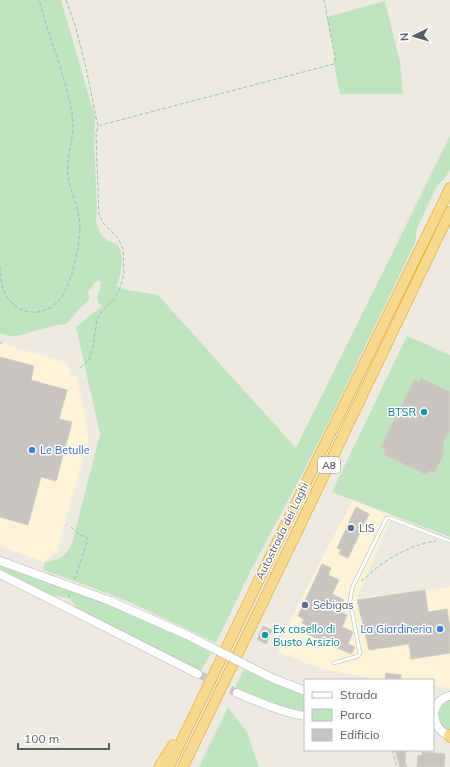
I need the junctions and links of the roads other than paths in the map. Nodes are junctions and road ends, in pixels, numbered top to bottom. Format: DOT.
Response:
graph roads {
  1 [pos="450,188"];
  2 [pos="450,212"];
  3 [pos="450,541"];
  4 [pos="0,561"];
  5 [pos="0,574"];
  6 [pos="334,663"];
  7 [pos="198,674"];
  8 [pos="304,691"];
  9 [pos="237,693"];
  10 [pos="450,696"];
  11 [pos="437,700"];
  12 [pos="195,712"];
  13 [pos="304,716"];
  14 [pos="208,717"];
  15 [pos="436,729"];
  16 [pos="450,736"];
  17 [pos="159,767"];
  18 [pos="169,767"];
  19 [pos="183,767"];
  20 [pos="189,767"];
  1 -- 12 [label="highway, Autostrada dei Laghi / A8"];
  2 -- 14 [label="highway, Autostrada dei Laghi / A8"];
  3 -- 6 [label="lane"];
  4 -- 8 [label="main road, bridge"];
  5 -- 7 [label="main road"];
  9 -- 13 [label="main road"];
  10 -- 11 [label="main road"];
  11 -- 15 [label="main road"];
  12 -- 17 [label="highway"];
  12 -- 18 [label="highway, Autostrada dei Laghi / A8"];
  14 -- 19 [label="highway, Autostrada dei Laghi / A8"];
  14 -- 20 [label="highway"];
  15 -- 16 [label="main road"];
}
